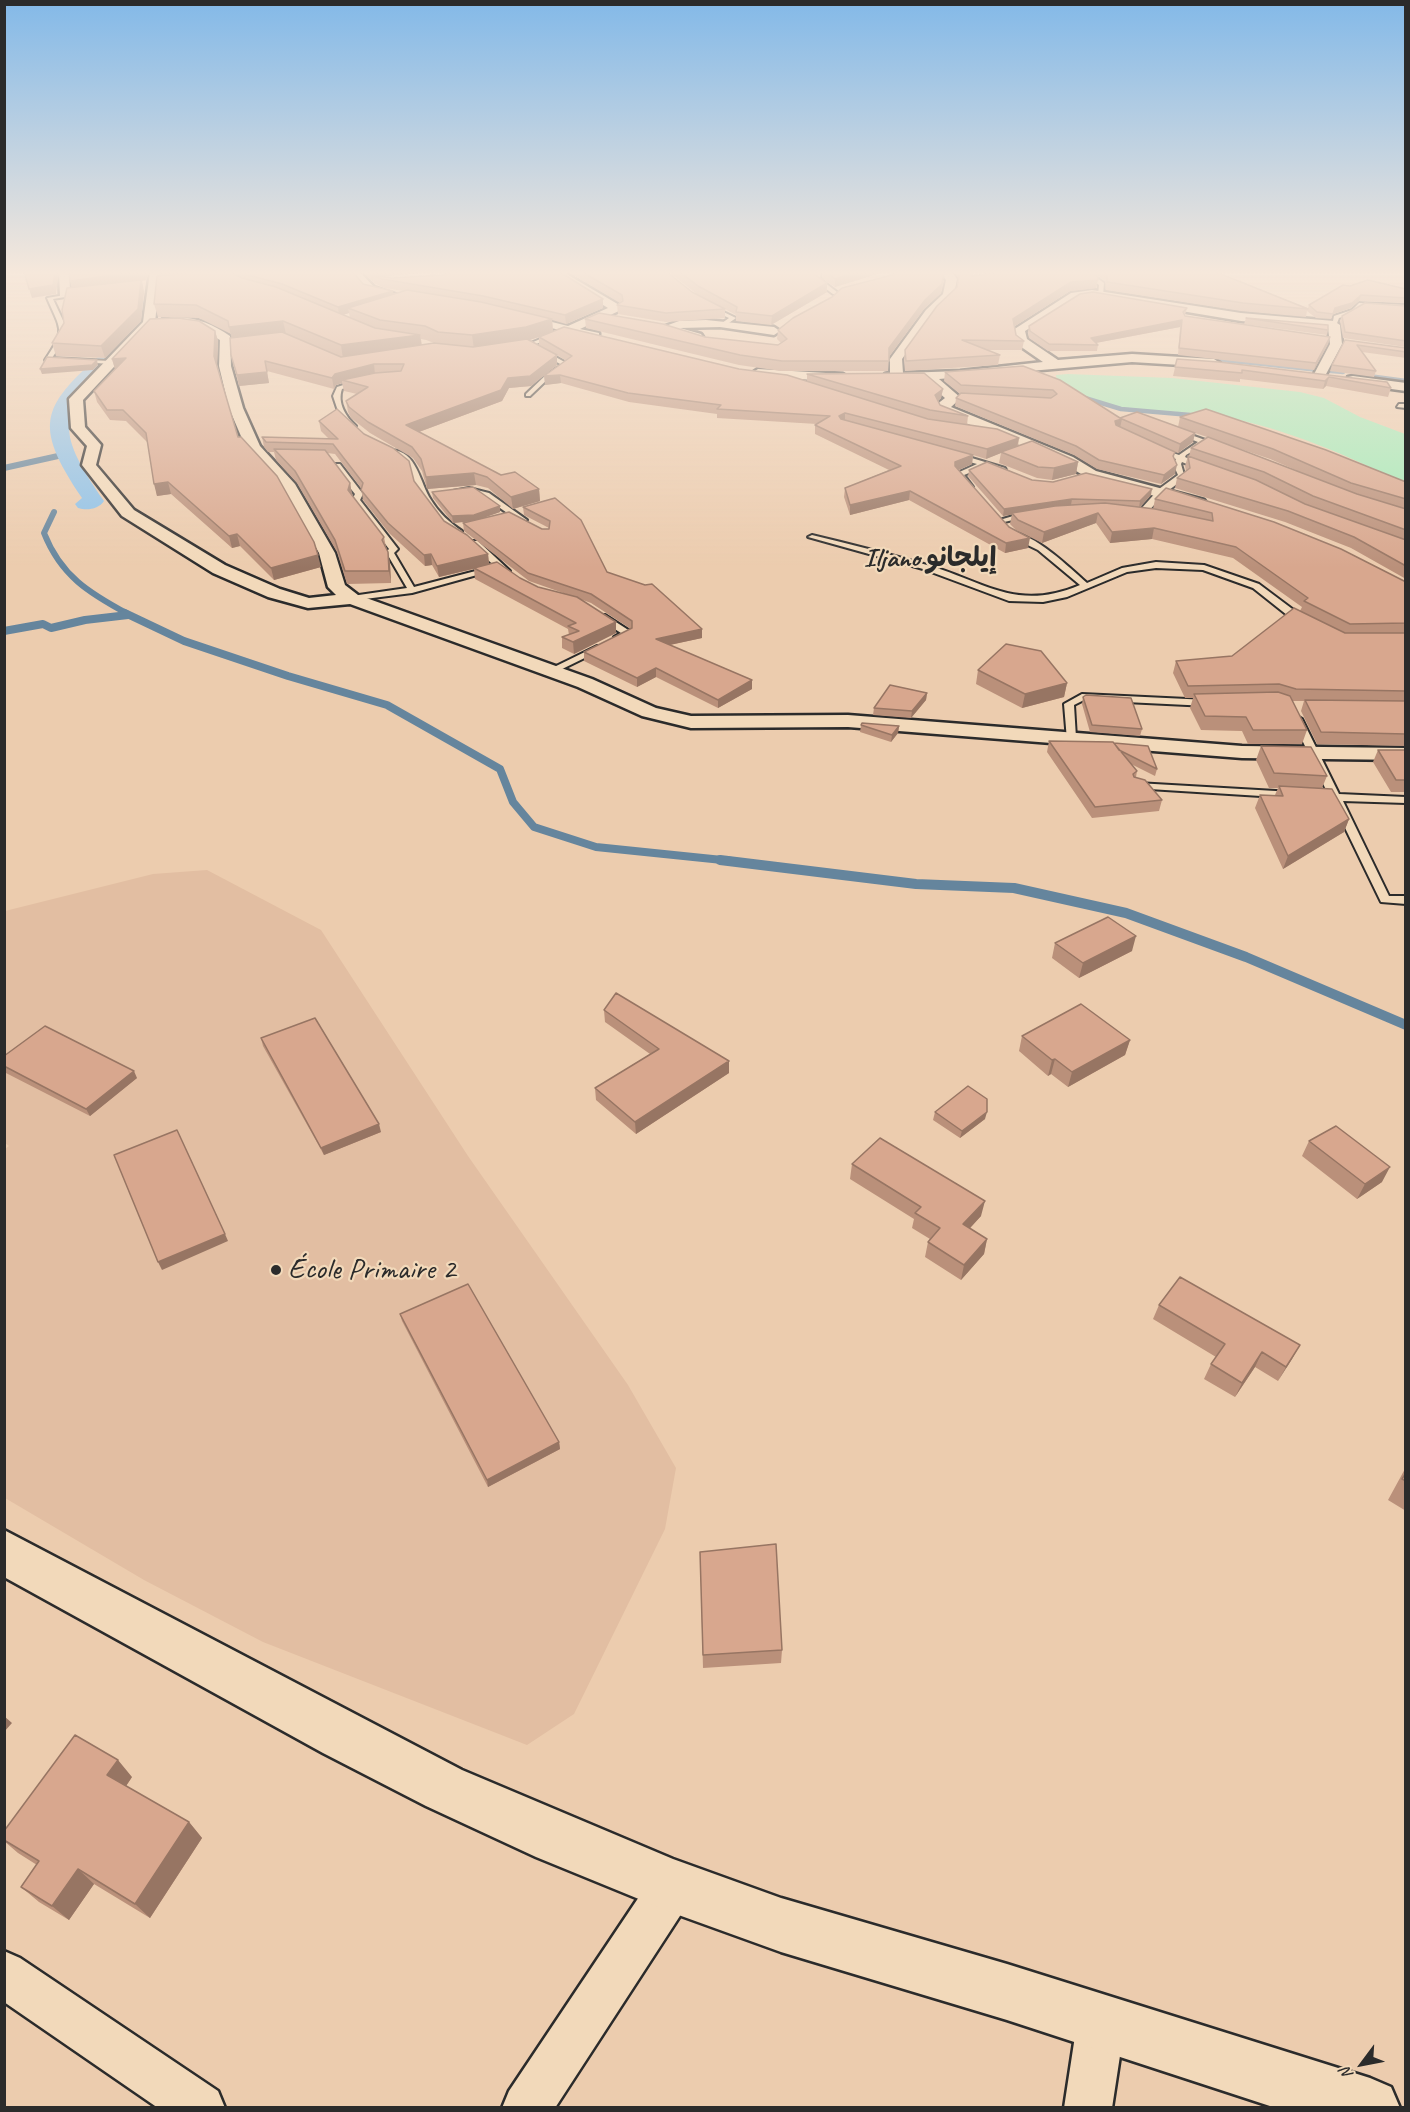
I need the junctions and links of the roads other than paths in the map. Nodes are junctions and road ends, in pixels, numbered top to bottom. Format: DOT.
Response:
graph roads {
  1 [pos="103,371"];
  2 [pos="226,371"];
  3 [pos="556,371"];
  4 [pos="787,371"];
  5 [pos="897,371"];
  6 [pos="998,371"];
  7 [pos="1326,371"];
  8 [pos="749,372"];
  9 [pos="927,376"];
  10 [pos="789,377"];
  11 [pos="876,377"];
  12 [pos="897,377"];
  13 [pos="855,378"];
  14 [pos="367,381"];
  15 [pos="802,386"];
  16 [pos="1406,387"];
  17 [pos="528,395"];
  18 [pos="971,430"];
  19 [pos="1171,430"];
  20 [pos="361,433"];
  21 [pos="1005,435"];
  22 [pos="1204,441"];
  23 [pos="1149,445"];
  24 [pos="1224,449"];
  25 [pos="389,450"];
  26 [pos="942,452"];
  27 [pos="330,458"];
  28 [pos="1180,459"];
  29 [pos="995,460"];
  30 [pos="985,463"];
  31 [pos="1213,471"];
  32 [pos="1015,475"];
  33 [pos="1162,491"];
  34 [pos="445,492"];
  35 [pos="434,493"];
  36 [pos="424,494"];
  37 [pos="977,496"];
  38 [pos="1215,508"];
  39 [pos="521,510"];
  40 [pos="992,512"];
  41 [pos="1040,512"];
  42 [pos="511,514"];
  43 [pos="1153,515"];
  44 [pos="499,517"];
  45 [pos="1000,520"];
  46 [pos="529,523"];
  47 [pos="468,526"];
  48 [pos="450,528"];
  49 [pos="812,537"];
  50 [pos="500,567"];
  51 [pos="517,579"];
  52 [pos="1086,586"];
  53 [pos="412,590"];
  54 [pos="352,599"];
  55 [pos="591,610"];
  56 [pos="1310,623"];
  57 [pos="551,671"];
  58 [pos="1219,702"];
  59 [pos="1291,706"];
  60 [pos="1071,738"];
  61 [pos="1313,753"];
  62 [pos="1406,754"];
  63 [pos="1137,786"];
  64 [pos="1335,798"];
  65 [pos="1406,800"];
  66 [pos="1406,900"];
  67 [pos="4,1552"];
  68 [pos="673,1886"];
  69 [pos="4,1974"];
  70 [pos="1101,2023"];
  71 [pos="201,2108"];
  72 [pos="526,2108"];
  73 [pos="1088,2108"];
  74 [pos="1370,2108"];
  1 -- 54 [label="street"];
  2 -- 54 [label="street"];
  3 -- 17 [label="lane"];
  4 -- 10 [label="street"];
  5 -- 12 [label="street"];
  6 -- 9 [label="street"];
  7 -- 16 [label="street"];
  8 -- 10 [label="street"];
  9 -- 12 [label="street"];
  9 -- 21 [label="street"];
  10 -- 13 [label="street"];
  10 -- 15 [label="lane"];
  11 -- 12 [label="street"];
  14 -- 20 [label="lane"];
  18 -- 21 [label="lane"];
  19 -- 22 [label="lane"];
  21 -- 33 [label="street"];
  22 -- 24 [label="lane"];
  22 -- 28 [label="lane"];
  23 -- 28 [label="lane"];
  25 -- 36 [label="lane"];
  26 -- 30 [label="lane"];
  27 -- 53 [label="lane"];
  28 -- 31 [label="lane"];
  28 -- 33 [label="lane"];
  29 -- 30 [label="lane"];
  30 -- 32 [label="lane"];
  30 -- 37 [label="lane"];
  33 -- 38 [label="street"];
  33 -- 43 [label="lane"];
  34 -- 42 [label="lane"];
  35 -- 36 [label="lane"];
  36 -- 48 [label="lane"];
  39 -- 42 [label="lane"];
  40 -- 45 [label="lane"];
  41 -- 45 [label="lane"];
  42 -- 44 [label="lane"];
  42 -- 46 [label="lane"];
  45 -- 52 [label="lane"];
  47 -- 48 [label="lane"];
  48 -- 50 [label="lane"];
  49 -- 52 [label="lane"];
  50 -- 51 [label="lane"];
  50 -- 53 [label="lane"];
  52 -- 56 [label="lane"];
  53 -- 54 [label="lane"];
  54 -- 57 [label="street"];
  55 -- 57 [label="lane"];
  57 -- 60 [label="street"];
  58 -- 60 [label="lane"];
  59 -- 61 [label="lane"];
  60 -- 61 [label="street"];
  61 -- 62 [label="street"];
  61 -- 64 [label="lane"];
  63 -- 64 [label="lane"];
  64 -- 65 [label="lane"];
  64 -- 66 [label="lane"];
  67 -- 68 [label="main road"];
  68 -- 70 [label="main road"];
  68 -- 72 [label="street"];
  69 -- 71 [label="street"];
  70 -- 73 [label="street"];
  70 -- 74 [label="main road"];
}
